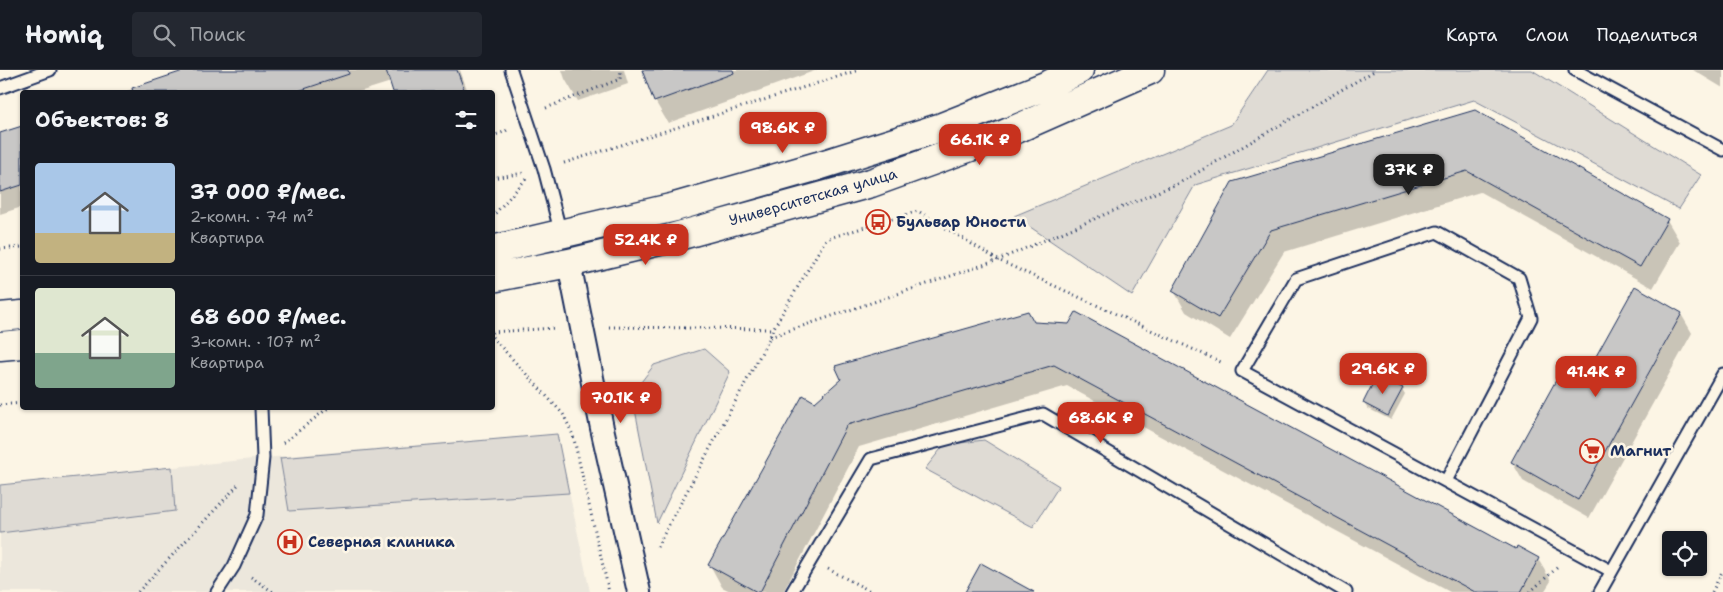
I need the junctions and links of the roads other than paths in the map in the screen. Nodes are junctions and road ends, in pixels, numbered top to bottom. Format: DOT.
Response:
graph roads {
  1 [pos="50,70"];
  2 [pos="511,70"];
  3 [pos="1079,70"];
  4 [pos="1150,70"];
  5 [pos="1575,70"];
  6 [pos="0,88"];
  7 [pos="1723,150"];
  8 [pos="561,234"];
  9 [pos="495,249"];
  10 [pos="569,263"];
  11 [pos="495,277"];
  12 [pos="20,315"];
  13 [pos="0,317"];
  14 [pos="20,344"];
  15 [pos="0,346"];
  16 [pos="1723,374"];
  17 [pos="261,410"];
  18 [pos="1446,481"];
  19 [pos="1611,571"];
  20 [pos="217,592"];
  21 [pos="639,592"];
  22 [pos="792,592"];
  23 [pos="1346,592"];
  24 [pos="1600,592"];
  1 -- 6 [label="lane"];
  2 -- 8 [label="lane"];
  3 -- 8 [label="main road, Университетская улица"];
  4 -- 10 [label="main road, Университетская улица"];
  5 -- 7 [label="lane"];
  8 -- 9 [label="main road, Университетская улица"];
  8 -- 10 [label="main road"];
  10 -- 11 [label="main road, Университетская улица"];
  10 -- 21 [label="street"];
  12 -- 13 [label="main road"];
  14 -- 15 [label="main road"];
  16 -- 19 [label="lane"];
  17 -- 20 [label="lane"];
  18 -- 18 [label="lane"];
  18 -- 19 [label="lane"];
  19 -- 24 [label="lane"];
  22 -- 23 [label="lane"];
}
